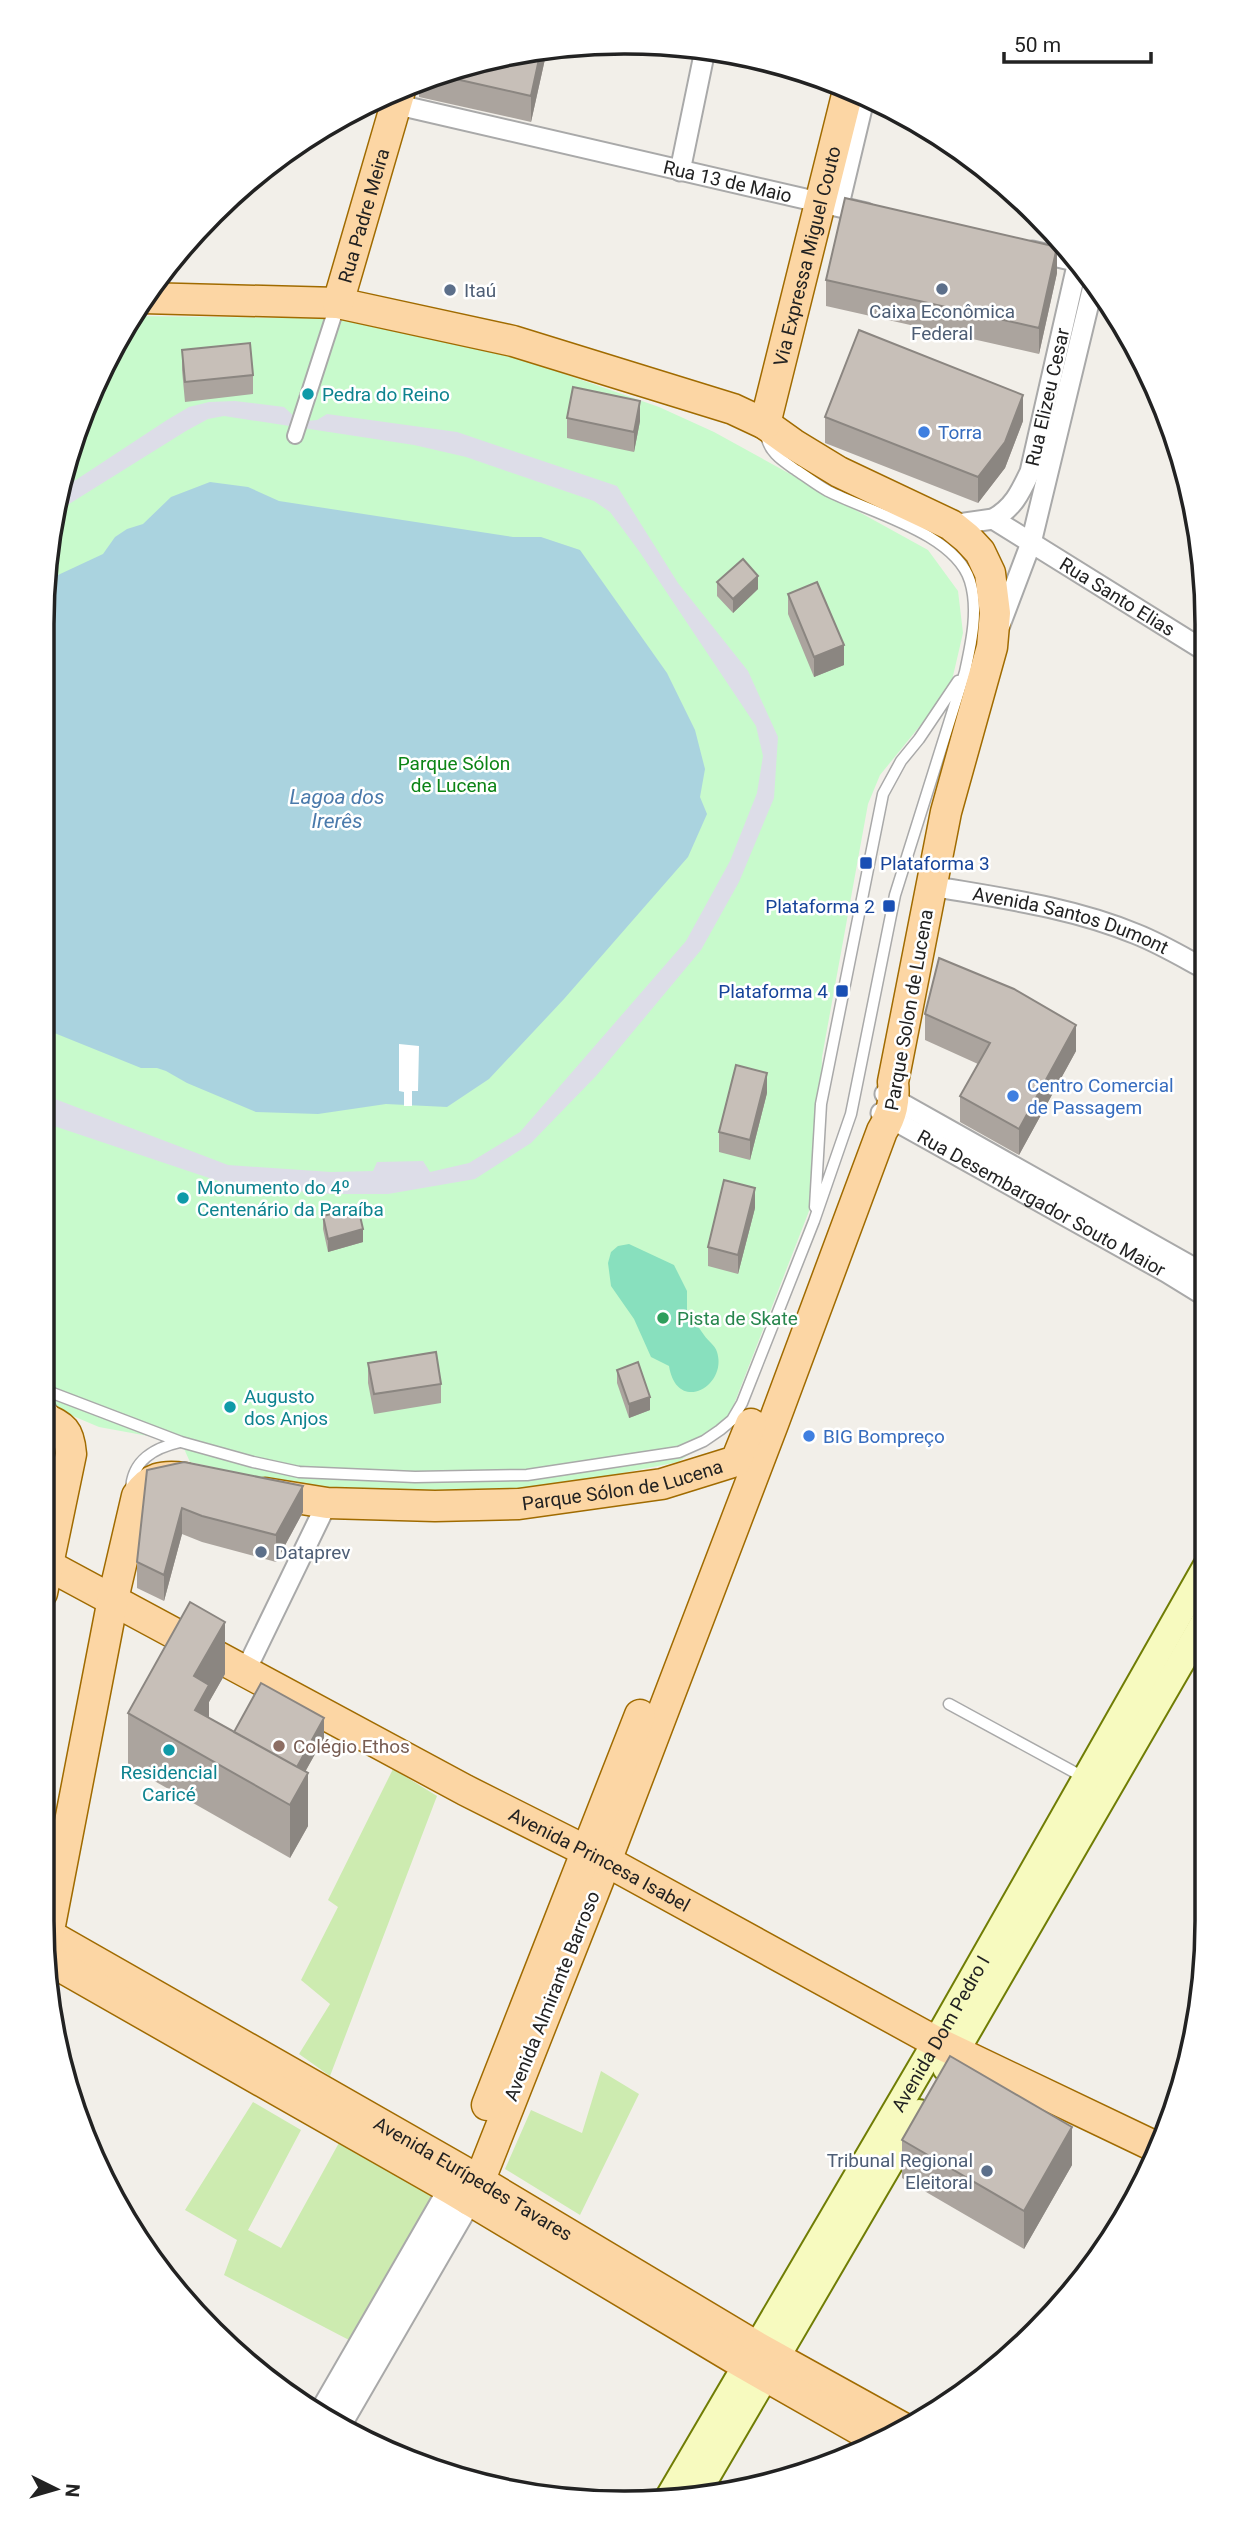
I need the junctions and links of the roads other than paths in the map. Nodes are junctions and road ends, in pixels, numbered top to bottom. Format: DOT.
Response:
graph roads {
  1 [pos="703,60"];
  2 [pos="834,95"];
  3 [pos="846,99"];
  4 [pos="402,100"];
  5 [pos="389,106"];
  6 [pos="863,107"];
  7 [pos="680,171"];
  8 [pos="823,203"];
  9 [pos="880,216"];
  10 [pos="1012,246"];
  11 [pos="1061,258"];
  12 [pos="1075,275"];
  13 [pos="1091,296"];
  14 [pos="157,298"];
  15 [pos="338,303"];
  16 [pos="765,424"];
  17 [pos="295,436"];
  18 [pos="993,519"];
  19 [pos="951,526"];
  20 [pos="1031,543"];
  21 [pos="1195,645"];
  22 [pos="992,647"];
  23 [pos="965,672"];
  24 [pos="931,886"];
  25 [pos="1195,964"];
  26 [pos="888,1101"];
  27 [pos="814,1221"];
  28 [pos="1171,1265"];
  29 [pos="1195,1271"];
  30 [pos="1195,1287"];
  31 [pos="54,1393"];
  32 [pos="54,1423"];
  33 [pos="181,1442"];
  34 [pos="746,1464"];
  35 [pos="327,1503"];
  36 [pos="130,1527"];
  37 [pos="54,1530"];
  38 [pos="54,1578"];
  39 [pos="1195,1586"];
  40 [pos="113,1599"];
  41 [pos="1195,1637"];
  42 [pos="245,1672"];
  43 [pos="949,1704"];
  44 [pos="1085,1779"];
  45 [pos="596,1856"];
  46 [pos="54,1907"];
  47 [pos="55,1948"];
  48 [pos="946,2047"];
  49 [pos="1149,2144"];
  50 [pos="465,2185"];
  51 [pos="761,2361"];
  52 [pos="326,2406"];
  53 [pos="344,2416"];
  54 [pos="893,2423"];
  55 [pos="871,2435"];
  56 [pos="700,2486"];
  57 [pos="675,2489"];
  1 -- 7 [label="street"];
  2 -- 8 [label="street"];
  3 -- 8 [label="main road, Via Expressa Miguel Couto"];
  4 -- 7 [label="street, Rua 13 de Maio"];
  5 -- 15 [label="main road, Rua Padre Meira"];
  6 -- 8 [label="street"];
  7 -- 8 [label="street, Rua 13 de Maio"];
  8 -- 9 [label="street, Rua 13 de Maio"];
  8 -- 16 [label="main road, Via Expressa Miguel Couto"];
  10 -- 11 [label="street"];
  12 -- 18 [label="street, Rua Elizeu Cesar"];
  13 -- 20 [label="street, Rua Elizeu Cesar"];
  14 -- 15 [label="main road"];
  15 -- 16 [label="main road"];
  15 -- 17 [label="street"];
  16 -- 19 [label="main road"];
  16 -- 23 [label="lane"];
  18 -- 19 [label="street"];
  18 -- 20 [label="street"];
  19 -- 22 [label="main road"];
  20 -- 21 [label="street, Rua Santo Elias"];
  20 -- 22 [label="street, Parque Solon de Lucena"];
  22 -- 24 [label="main road, Parque Solon de Lucena"];
  23 -- 27 [label="lane"];
  23 -- 27 [label="lane"];
  24 -- 25 [label="street, Avenida Santos Dumont"];
  24 -- 26 [label="main road, Parque Solon de Lucena"];
  26 -- 28 [label="street, Rua Desembargador Souto Maior"];
  26 -- 34 [label="main road, Parque Sólon de Lucena"];
  27 -- 33 [label="lane"];
  28 -- 29 [label="street, Rua Desembargador Souto Maior"];
  28 -- 30 [label="street, Rua Desembargador Souto Maior"];
  31 -- 33 [label="lane"];
  32 -- 37 [label="main road"];
  33 -- 36 [label="lane"];
  34 -- 35 [label="main road, Parque Sólon de Lucena"];
  34 -- 45 [label="main road, Avenida Almirante Barroso"];
  35 -- 36 [label="main road, Parque Sólon de Lucena"];
  35 -- 42 [label="street"];
  36 -- 40 [label="main road, Parque Sólon de Lucena"];
  38 -- 40 [label="main road, Avenida Princesa Isabel"];
  39 -- 44 [label="main road, Avenida Dom Pedro I"];
  40 -- 42 [label="main road, Avenida Princesa Isabel"];
  40 -- 46 [label="main road, Parque Sólon de Lucena"];
  41 -- 48 [label="main road, Avenida Dom Pedro I"];
  42 -- 45 [label="main road, Avenida Princesa Isabel"];
  43 -- 44 [label="lane"];
  44 -- 48 [label="main road, Avenida Dom Pedro I"];
  45 -- 48 [label="main road, Avenida Princesa Isabel"];
  45 -- 50 [label="main road, Avenida Almirante Barroso"];
  47 -- 50 [label="main road, Avenida Eurípedes Tavares"];
  48 -- 49 [label="main road, Avenida Princesa Isabel"];
  48 -- 51 [label="main road, Avenida Dom Pedro I"];
  50 -- 51 [label="main road, Avenida Eurípedes Tavares"];
  50 -- 52 [label="street, Avenida Almirante Barroso"];
  50 -- 53 [label="street, Avenida Almirante Barroso"];
  51 -- 54 [label="main road, Avenida Eurípedes Tavares"];
  51 -- 55 [label="main road, Avenida Eurípedes Tavares"];
  51 -- 56 [label="main road, Avenida Dom Pedro I"];
  51 -- 57 [label="main road, Avenida Dom Pedro I"];
}
